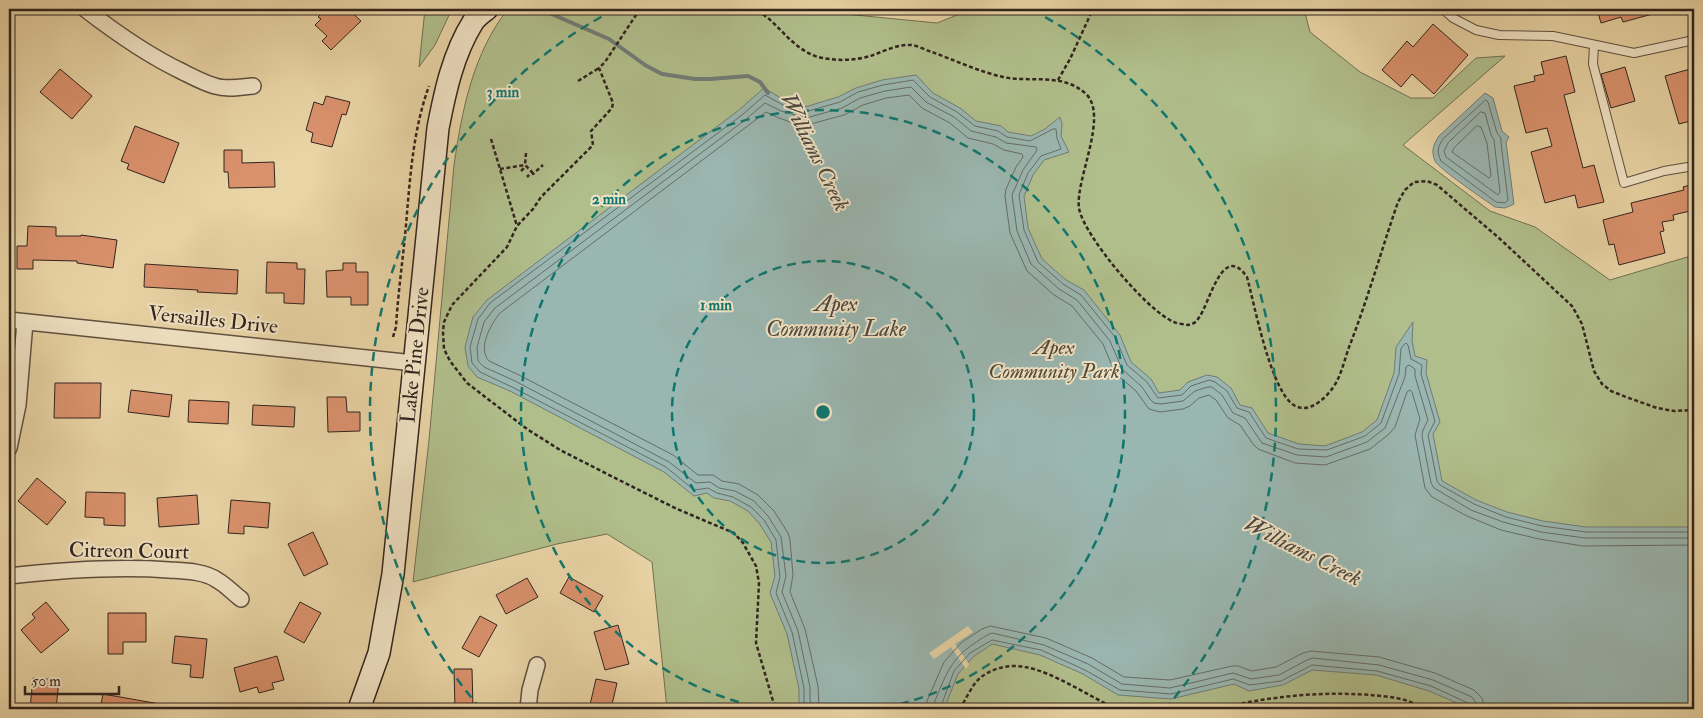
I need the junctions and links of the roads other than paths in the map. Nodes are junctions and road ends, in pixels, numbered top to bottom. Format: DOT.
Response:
graph roads {
  1 [pos="85,9"];
  2 [pos="487,9"];
  3 [pos="1443,9"];
  4 [pos="1694,40"];
  5 [pos="1594,45"];
  6 [pos="253,86"];
  7 [pos="1694,166"];
  8 [pos="9,320"];
  9 [pos="25,322"];
  10 [pos="414,363"];
  11 [pos="9,448"];
  12 [pos="9,576"];
  13 [pos="241,599"];
  14 [pos="538,665"];
  15 [pos="359,709"];
  16 [pos="528,709"];
  1 -- 6 [label="street"];
  2 -- 10 [label="main road, Lake Pine Drive"];
  3 -- 5 [label="lane"];
  4 -- 5 [label="lane"];
  5 -- 7 [label="lane"];
  8 -- 9 [label="street, Versailles Drive"];
  9 -- 10 [label="street, Versailles Drive"];
  9 -- 11 [label="street"];
  10 -- 15 [label="main road, Lake Pine Drive"];
  12 -- 13 [label="street, Citreon Court"];
  14 -- 16 [label="street"];
}
